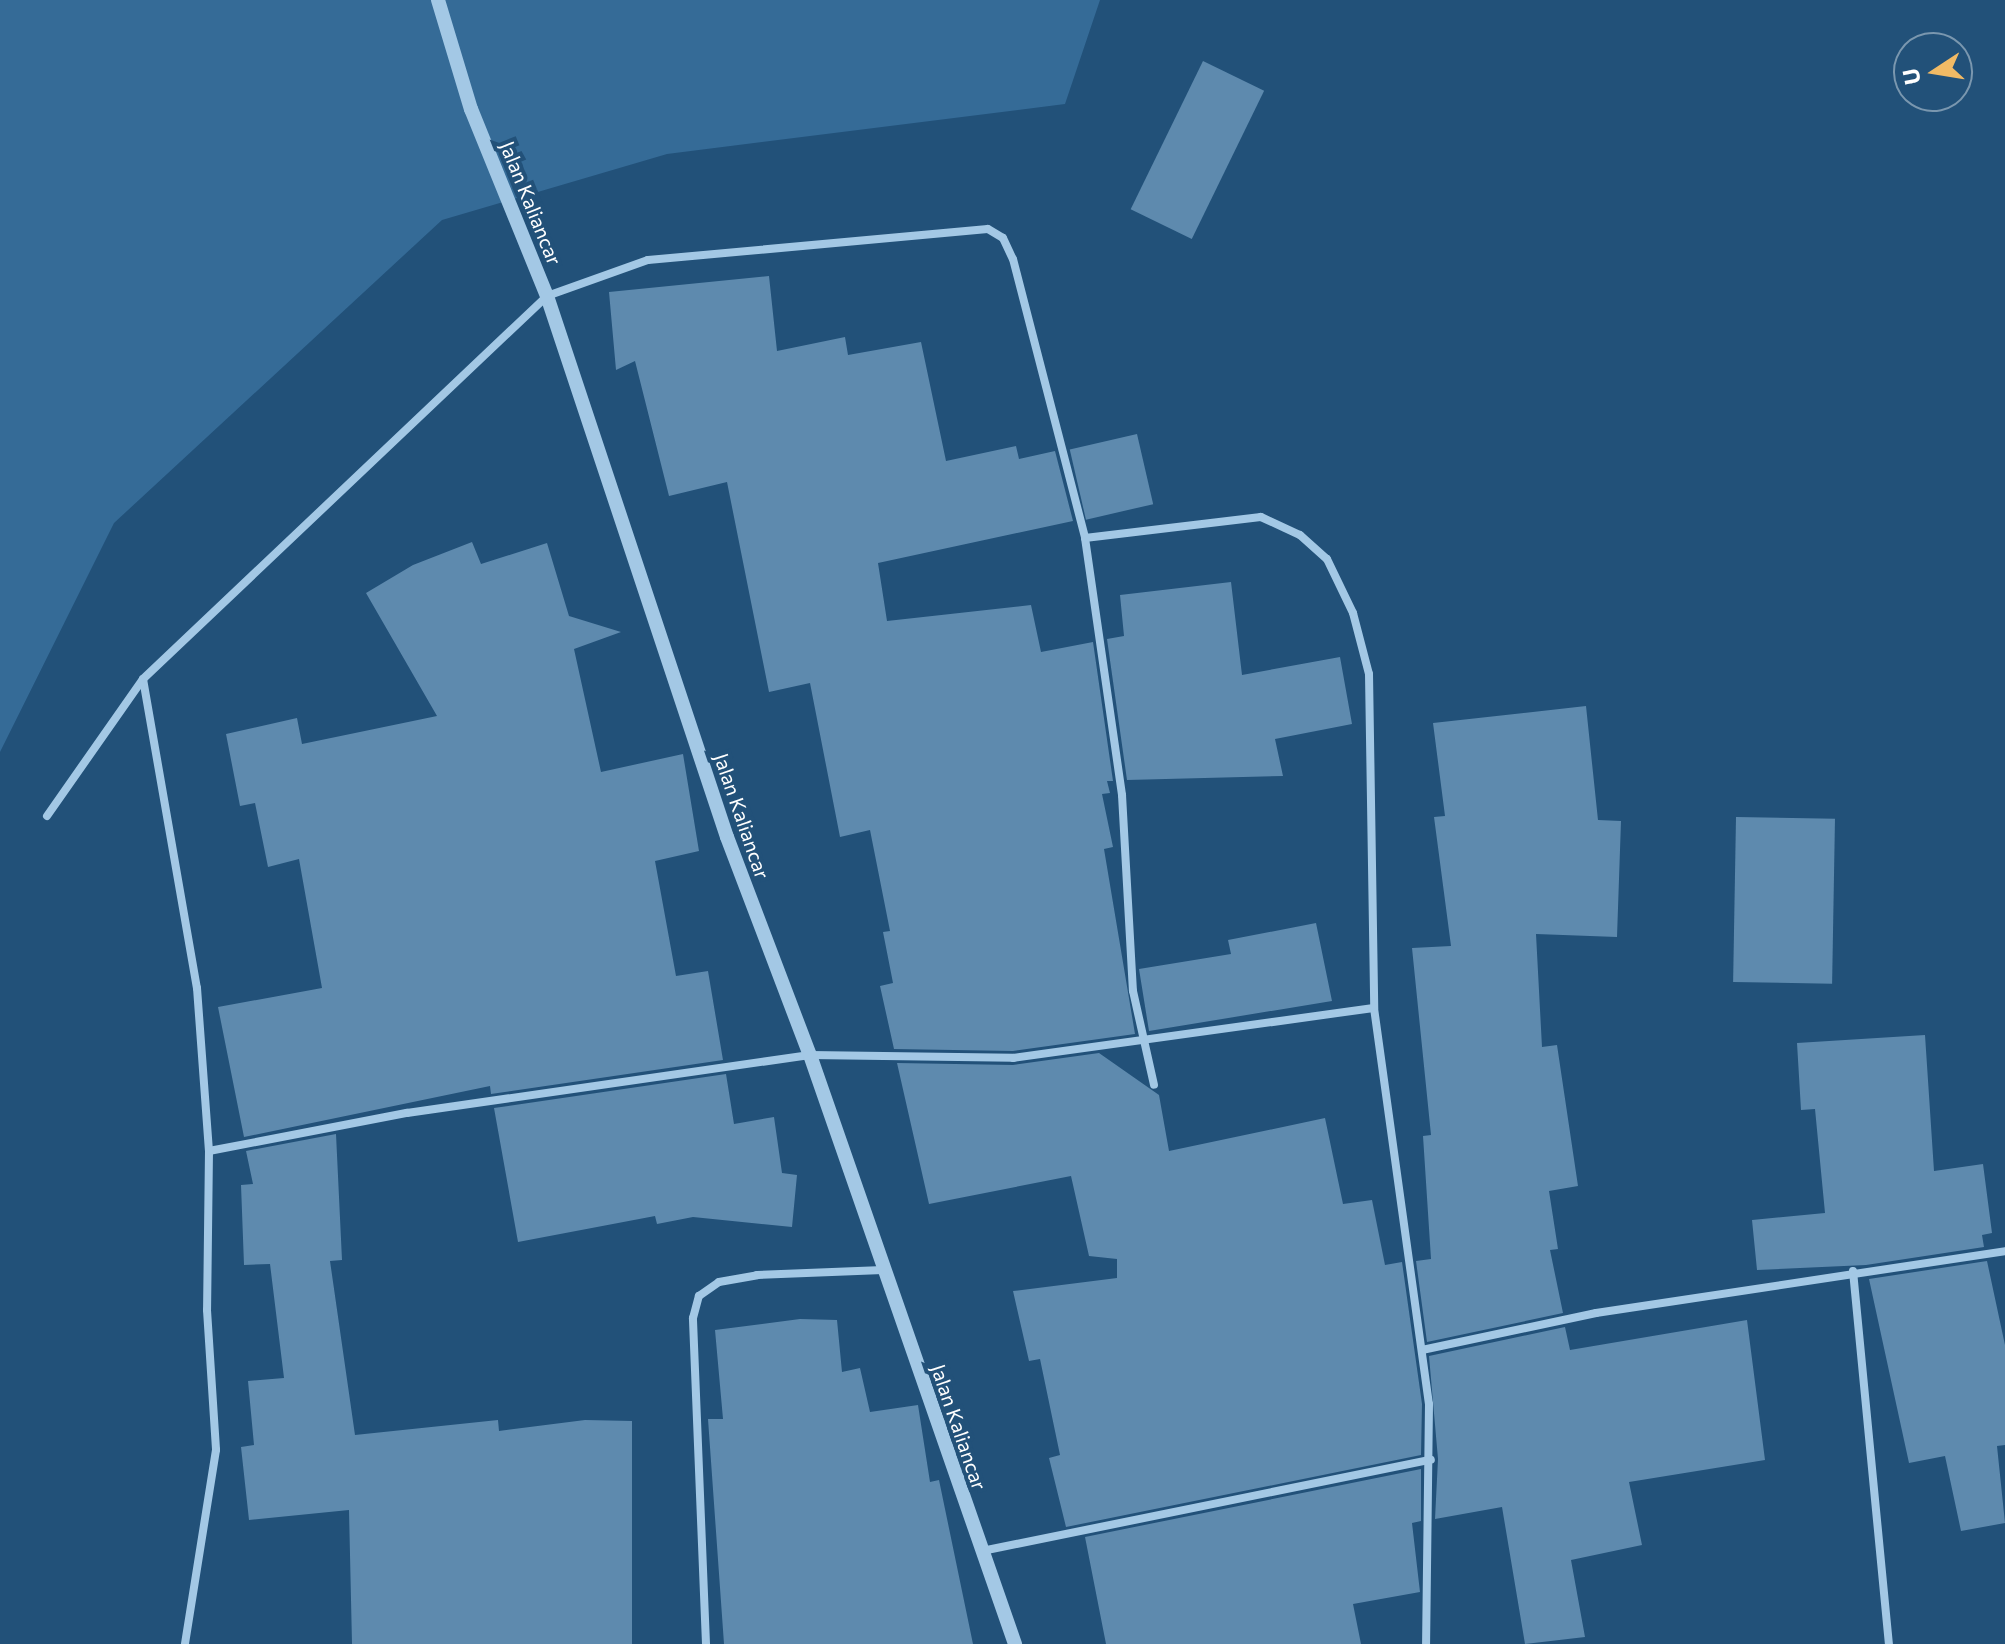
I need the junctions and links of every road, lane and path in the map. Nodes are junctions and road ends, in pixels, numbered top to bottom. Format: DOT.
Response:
graph roads {
  1 [pos="438,0"];
  2 [pos="547,296"];
  3 [pos="1085,538"];
  4 [pos="143,679"];
  5 [pos="47,816"];
  6 [pos="1374,1008"];
  7 [pos="1140,1039"];
  8 [pos="810,1055"];
  9 [pos="1154,1085"];
  10 [pos="209,1151"];
  11 [pos="2005,1251"];
  12 [pos="883,1270"];
  13 [pos="1853,1271"];
  14 [pos="1422,1350"];
  15 [pos="1431,1460"];
  16 [pos="982,1551"];
  17 [pos="185,1644"];
  18 [pos="706,1644"];
  19 [pos="1015,1644"];
  20 [pos="1426,1644"];
  21 [pos="1889,1644"];
  1 -- 2 [label="street, Jalan Kaliancar"];
  2 -- 3 [label="street"];
  2 -- 4 [label="street"];
  2 -- 8 [label="street, Jalan Kaliancar"];
  3 -- 6 [label="street"];
  3 -- 7 [label="street"];
  4 -- 5 [label="street"];
  4 -- 10 [label="street"];
  6 -- 7 [label="street"];
  6 -- 14 [label="street"];
  7 -- 8 [label="street"];
  7 -- 9 [label="street"];
  8 -- 10 [label="street"];
  8 -- 12 [label="street, Jalan Kaliancar"];
  10 -- 17 [label="street"];
  11 -- 13 [label="street"];
  12 -- 16 [label="street, Jalan Kaliancar"];
  12 -- 18 [label="street"];
  13 -- 14 [label="street"];
  13 -- 21 [label="street"];
  14 -- 15 [label="street"];
  15 -- 16 [label="street"];
  15 -- 20 [label="street"];
  16 -- 19 [label="street, Jalan Kaliancar"];
}
